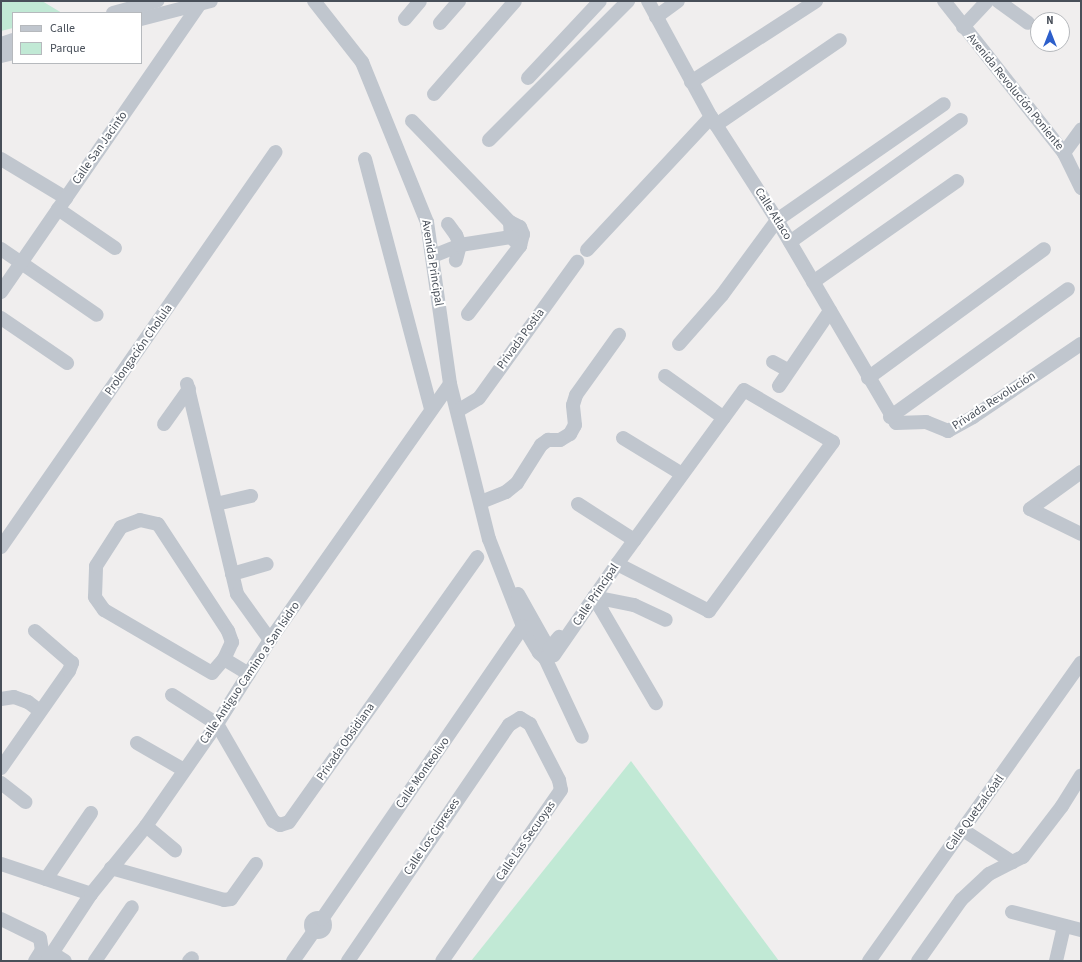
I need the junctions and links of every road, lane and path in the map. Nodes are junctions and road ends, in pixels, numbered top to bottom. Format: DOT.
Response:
graph roads {
  1 [pos="110,1"];
  2 [pos="157,1"];
  3 [pos="420,1"];
  4 [pos="459,1"];
  5 [pos="515,1"];
  6 [pos="600,1"];
  7 [pos="628,1"];
  8 [pos="648,1"];
  9 [pos="678,1"];
  10 [pos="816,1"];
  11 [pos="944,1"];
  12 [pos="987,1"];
  13 [pos="998,1"];
  14 [pos="205,2"];
  15 [pos="317,2"];
  16 [pos="118,12"];
  17 [pos="656,17"];
  18 [pos="142,19"];
  19 [pos="405,19"];
  20 [pos="440,23"];
  21 [pos="1028,23"];
  22 [pos="963,27"];
  23 [pos="12,40"];
  24 [pos="840,40"];
  25 [pos="1,44"];
  26 [pos="12,53"];
  27 [pos="1,56"];
  28 [pos="528,78"];
  29 [pos="691,82"];
  30 [pos="434,94"];
  31 [pos="944,104"];
  32 [pos="961,120"];
  33 [pos="412,121"];
  34 [pos="714,121"];
  35 [pos="1081,130"];
  36 [pos="489,140"];
  37 [pos="276,152"];
  38 [pos="1064,153"];
  39 [pos="1,159"];
  40 [pos="365,159"];
  41 [pos="957,182"];
  42 [pos="1081,188"];
  43 [pos="62,204"];
  44 [pos="777,220"];
  45 [pos="448,224"];
  46 [pos="515,242"];
  47 [pos="790,242"];
  48 [pos="115,248"];
  49 [pos="1,249"];
  50 [pos="1044,249"];
  51 [pos="587,250"];
  52 [pos="456,252"];
  53 [pos="433,256"];
  54 [pos="577,262"];
  55 [pos="22,263"];
  56 [pos="813,282"];
  57 [pos="2,289"];
  58 [pos="1068,290"];
  59 [pos="830,312"];
  60 [pos="468,314"];
  61 [pos="97,315"];
  62 [pos="1,318"];
  63 [pos="620,336"];
  64 [pos="679,344"];
  65 [pos="1081,344"];
  66 [pos="773,362"];
  67 [pos="67,363"];
  68 [pos="789,371"];
  69 [pos="665,376"];
  70 [pos="868,378"];
  71 [pos="450,384"];
  72 [pos="779,386"];
  73 [pos="431,408"];
  74 [pos="459,410"];
  75 [pos="724,418"];
  76 [pos="895,421"];
  77 [pos="164,424"];
  78 [pos="623,438"];
  79 [pos="1081,472"];
  80 [pos="682,474"];
  81 [pos="251,496"];
  82 [pos="481,502"];
  83 [pos="216,504"];
  84 [pos="578,504"];
  85 [pos="1081,534"];
  86 [pos="632,539"];
  87 [pos="1,547"];
  88 [pos="477,556"];
  89 [pos="267,564"];
  90 [pos="617,564"];
  91 [pos="232,574"];
  92 [pos="512,583"];
  93 [pos="594,598"];
  94 [pos="602,610"];
  95 [pos="666,620"];
  96 [pos="523,626"];
  97 [pos="35,631"];
  98 [pos="270,640"];
  99 [pos="545,658"];
  100 [pos="224,659"];
  101 [pos="1081,663"];
  102 [pos="249,674"];
  103 [pos="172,695"];
  104 [pos="1,699"];
  105 [pos="656,703"];
  106 [pos="40,711"];
  107 [pos="520,718"];
  108 [pos="217,724"];
  109 [pos="582,736"];
  110 [pos="137,743"];
  111 [pos="1,768"];
  112 [pos="184,770"];
  113 [pos="1081,775"];
  114 [pos="1,783"];
  115 [pos="25,802"];
  116 [pos="91,813"];
  117 [pos="146,826"];
  118 [pos="963,830"];
  119 [pos="175,850"];
  120 [pos="1012,862"];
  121 [pos="1,864"];
  122 [pos="256,864"];
  123 [pos="111,868"];
  124 [pos="46,879"];
  125 [pos="91,894"];
  126 [pos="132,907"];
  127 [pos="1012,912"];
  128 [pos="1,919"];
  129 [pos="1064,926"];
  130 [pos="1081,930"];
  131 [pos="47,952"];
  132 [pos="35,961"];
  133 [pos="65,961"];
  134 [pos="94,961"];
  135 [pos="293,961"];
  136 [pos="348,961"];
  137 [pos="442,961"];
  138 [pos="869,961"];
  139 [pos="918,961"];
  140 [pos="1056,961"];
  1 -- 16 [label="street"];
  2 -- 16 [label="street"];
  3 -- 19 [label="street"];
  4 -- 20 [label="street"];
  5 -- 30 [label="street"];
  6 -- 28 [label="street"];
  7 -- 36 [label="street"];
  8 -- 17 [label="street, Calle Atlaco"];
  9 -- 17 [label="street"];
  10 -- 29 [label="street"];
  11 -- 22 [label="street, Avenida Revolución Poniente"];
  12 -- 22 [label="street"];
  13 -- 21 [label="street"];
  14 -- 18 [label="street"];
  14 -- 43 [label="street, Calle San Jacinto"];
  15 -- 53 [label="street, Avenida Principal"];
  17 -- 29 [label="street, Calle Atlaco"];
  22 -- 38 [label="street, Avenida Revolución Poniente"];
  23 -- 25 [label="street"];
  24 -- 34 [label="street"];
  26 -- 27 [label="street"];
  29 -- 34 [label="street, Calle Atlaco"];
  31 -- 44 [label="street"];
  32 -- 47 [label="street"];
  33 -- 46 [label="street"];
  34 -- 44 [label="street, Calle Atlaco"];
  34 -- 51 [label="street"];
  35 -- 38 [label="street"];
  37 -- 87 [label="street, Prolongación Cholula"];
  38 -- 42 [label="street, Avenida Revolución Poniente"];
  39 -- 43 [label="street"];
  40 -- 73 [label="street"];
  41 -- 56 [label="street"];
  43 -- 48 [label="street"];
  43 -- 55 [label="street, Calle San Jacinto"];
  44 -- 47 [label="street, Calle Atlaco"];
  44 -- 64 [label="street"];
  45 -- 52 [label="street"];
  46 -- 52 [label="street"];
  46 -- 60 [label="street"];
  47 -- 56 [label="street, Calle Atlaco"];
  49 -- 55 [label="street"];
  50 -- 70 [label="street"];
  52 -- 53 [label="street"];
  53 -- 71 [label="street, Avenida Principal"];
  54 -- 74 [label="street, Privada Postia"];
  55 -- 57 [label="street, Calle San Jacinto"];
  55 -- 61 [label="street"];
  56 -- 59 [label="street, Calle Atlaco"];
  58 -- 76 [label="street"];
  59 -- 68 [label="street"];
  59 -- 70 [label="street, Calle Atlaco"];
  62 -- 67 [label="street"];
  63 -- 82 [label="street"];
  65 -- 76 [label="street, Privada Revolución"];
  66 -- 68 [label="street"];
  68 -- 72 [label="street"];
  69 -- 75 [label="street"];
  70 -- 76 [label="street, Calle Atlaco"];
  71 -- 73 [label="street, Calle Antiguo Camino a San Isidro"];
  71 -- 74 [label="street, Avenida Principal"];
  73 -- 98 [label="street, Calle Antiguo Camino a San Isidro"];
  74 -- 82 [label="street, Avenida Principal"];
  75 -- 80 [label="street, Calle Principal"];
  75 -- 90 [label="street, Calle Principal"];
  77 -- 83 [label="street"];
  78 -- 80 [label="street"];
  79 -- 85 [label="street"];
  80 -- 86 [label="street, Calle Principal"];
  81 -- 83 [label="street"];
  82 -- 96 [label="street"];
  83 -- 91 [label="street"];
  84 -- 86 [label="street"];
  86 -- 90 [label="street, Calle Principal"];
  86 -- 92 [label="street"];
  88 -- 108 [label="street, Privada Obsidiana"];
  89 -- 91 [label="street"];
  90 -- 93 [label="street, Calle Principal"];
  91 -- 98 [label="street"];
  93 -- 94 [label="street"];
  93 -- 95 [label="street"];
  93 -- 99 [label="street, Calle Principal"];
  93 -- 105 [label="street"];
  96 -- 99 [label="street"];
  96 -- 135 [label="street, Calle Monteolivo"];
  97 -- 106 [label="street"];
  98 -- 102 [label="street, Calle Antiguo Camino a San Isidro"];
  99 -- 109 [label="street"];
  100 -- 100 [label="street"];
  100 -- 102 [label="street"];
  101 -- 118 [label="street, Calle Quetzalcóatl"];
  102 -- 108 [label="street, Calle Antiguo Camino a San Isidro"];
  103 -- 108 [label="street"];
  104 -- 106 [label="street"];
  106 -- 111 [label="street"];
  107 -- 136 [label="street, Calle Los Cipreses"];
  107 -- 137 [label="street, Calle Las Secuoyas"];
  108 -- 112 [label="street, Calle Antiguo Camino a San Isidro"];
  110 -- 112 [label="street"];
  112 -- 117 [label="street, Calle Antiguo Camino a San Isidro"];
  113 -- 120 [label="street"];
  114 -- 115 [label="street"];
  116 -- 124 [label="street"];
  117 -- 119 [label="street"];
  117 -- 123 [label="street, Calle Antiguo Camino a San Isidro"];
  118 -- 120 [label="street"];
  118 -- 138 [label="street, Calle Quetzalcóatl"];
  120 -- 139 [label="street"];
  121 -- 124 [label="street"];
  122 -- 123 [label="street"];
  123 -- 125 [label="street, Calle Antiguo Camino a San Isidro"];
  124 -- 125 [label="street"];
  125 -- 131 [label="street, Calle Antiguo Camino a San Isidro"];
  126 -- 134 [label="street"];
  127 -- 129 [label="street"];
  128 -- 131 [label="street"];
  129 -- 130 [label="street"];
  129 -- 140 [label="street"];
  131 -- 132 [label="street, Calle Antiguo Camino a San Isidro"];
  131 -- 133 [label="street"];
}
